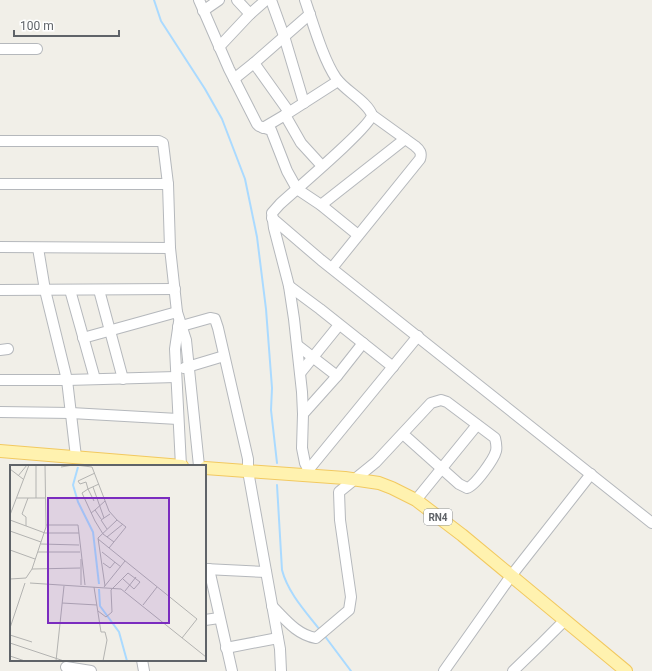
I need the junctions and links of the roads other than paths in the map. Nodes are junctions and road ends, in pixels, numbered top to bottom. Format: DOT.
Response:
graph roads {
  1 [pos="198,0"];
  2 [pos="219,0"];
  3 [pos="237,0"];
  4 [pos="266,0"];
  5 [pos="271,0"];
  6 [pos="305,0"];
  7 [pos="203,11"];
  8 [pos="250,14"];
  9 [pos="310,14"];
  10 [pos="284,36"];
  11 [pos="219,47"];
  12 [pos="0,49"];
  13 [pos="37,49"];
  14 [pos="254,63"];
  15 [pos="234,79"];
  16 [pos="338,81"];
  17 [pos="304,103"];
  18 [pos="287,114"];
  19 [pos="372,115"];
  20 [pos="263,128"];
  21 [pos="405,139"];
  22 [pos="0,141"];
  23 [pos="322,166"];
  24 [pos="0,184"];
  25 [pos="168,184"];
  26 [pos="297,188"];
  27 [pos="321,205"];
  28 [pos="272,218"];
  29 [pos="358,235"];
  30 [pos="0,247"];
  31 [pos="38,248"];
  32 [pos="170,248"];
  33 [pos="332,268"];
  34 [pos="289,286"];
  35 [pos="174,289"];
  36 [pos="0,290"];
  37 [pos="45,290"];
  38 [pos="70,290"];
  39 [pos="98,290"];
  40 [pos="179,322"];
  41 [pos="339,325"];
  42 [pos="110,331"];
  43 [pos="418,336"];
  44 [pos="83,338"];
  45 [pos="363,343"];
  46 [pos="297,345"];
  47 [pos="224,356"];
  48 [pos="312,356"];
  49 [pos="189,366"];
  50 [pos="393,366"];
  51 [pos="300,372"];
  52 [pos="176,374"];
  53 [pos="337,376"];
  54 [pos="95,379"];
  55 [pos="123,379"];
  56 [pos="0,380"];
  57 [pos="67,380"];
  58 [pos="0,412"];
  59 [pos="72,413"];
  60 [pos="303,414"];
  61 [pos="178,419"];
  62 [pos="477,424"];
  63 [pos="404,434"];
  64 [pos="0,451"];
  65 [pos="76,457"];
  66 [pos="89,462"];
  67 [pos="158,465"];
  68 [pos="181,465"];
  69 [pos="199,465"];
  70 [pos="206,468"];
  71 [pos="442,468"];
  72 [pos="248,471"];
  73 [pos="306,472"];
  74 [pos="591,474"];
  75 [pos="355,480"];
  76 [pos="416,500"];
  77 [pos="652,523"];
  78 [pos="207,569"];
  79 [pos="266,572"];
  80 [pos="511,576"];
  81 [pos="272,606"];
  82 [pos="219,618"];
  83 [pos="206,620"];
  84 [pos="565,620"];
  85 [pos="278,638"];
  86 [pos="226,648"];
  87 [pos="142,661"];
  88 [pos="66,666"];
  89 [pos="91,671"];
  90 [pos="144,671"];
  91 [pos="232,671"];
  92 [pos="281,671"];
  93 [pos="444,671"];
  94 [pos="513,671"];
  95 [pos="626,671"];
  1 -- 7 [label="street"];
  2 -- 7 [label="street"];
  3 -- 8 [label="street"];
  4 -- 8 [label="street"];
  5 -- 10 [label="street"];
  6 -- 9 [label="street"];
  7 -- 11 [label="street"];
  8 -- 11 [label="street"];
  9 -- 10 [label="street"];
  9 -- 16 [label="street"];
  10 -- 14 [label="street"];
  10 -- 17 [label="street"];
  11 -- 15 [label="street"];
  12 -- 13 [label="street"];
  14 -- 15 [label="street"];
  14 -- 18 [label="street"];
  15 -- 20 [label="street"];
  16 -- 17 [label="street"];
  16 -- 19 [label="street"];
  17 -- 18 [label="street"];
  18 -- 20 [label="street"];
  18 -- 23 [label="street"];
  19 -- 21 [label="street"];
  19 -- 23 [label="street"];
  20 -- 26 [label="street"];
  21 -- 27 [label="street"];
  21 -- 29 [label="street"];
  22 -- 25 [label="street"];
  23 -- 26 [label="street"];
  24 -- 25 [label="street"];
  25 -- 32 [label="street"];
  26 -- 27 [label="street"];
  26 -- 28 [label="street"];
  27 -- 29 [label="street"];
  28 -- 33 [label="street"];
  28 -- 34 [label="street"];
  29 -- 33 [label="street"];
  30 -- 31 [label="street"];
  31 -- 32 [label="street"];
  31 -- 37 [label="street"];
  32 -- 35 [label="street"];
  33 -- 43 [label="street"];
  34 -- 41 [label="street"];
  34 -- 46 [label="street"];
  35 -- 39 [label="street"];
  35 -- 40 [label="street"];
  36 -- 37 [label="street"];
  37 -- 38 [label="street"];
  37 -- 57 [label="street"];
  38 -- 39 [label="street"];
  38 -- 44 [label="street"];
  39 -- 42 [label="street"];
  40 -- 42 [label="street"];
  40 -- 47 [label="street"];
  40 -- 49 [label="street"];
  40 -- 52 [label="street"];
  41 -- 45 [label="street"];
  41 -- 48 [label="street"];
  42 -- 44 [label="street"];
  42 -- 55 [label="street"];
  43 -- 50 [label="street"];
  43 -- 74 [label="street"];
  44 -- 54 [label="street"];
  45 -- 50 [label="street"];
  45 -- 53 [label="street"];
  46 -- 48 [label="street"];
  46 -- 51 [label="street"];
  47 -- 49 [label="street"];
  47 -- 72 [label="street"];
  48 -- 51 [label="street"];
  48 -- 53 [label="street"];
  49 -- 52 [label="street"];
  49 -- 69 [label="street"];
  50 -- 73 [label="street"];
  51 -- 60 [label="street"];
  52 -- 55 [label="street"];
  52 -- 61 [label="street"];
  53 -- 60 [label="street"];
  54 -- 55 [label="street"];
  54 -- 57 [label="street"];
  56 -- 57 [label="street"];
  57 -- 59 [label="street"];
  58 -- 59 [label="street"];
  59 -- 61 [label="street"];
  59 -- 65 [label="street"];
  60 -- 73 [label="street"];
  61 -- 68 [label="street"];
  62 -- 63 [label="street"];
  62 -- 71 [label="street"];
  62 -- 71 [label="street"];
  63 -- 71 [label="street"];
  63 -- 75 [label="street"];
  64 -- 65 [label="main road"];
  65 -- 66 [label="main road"];
  66 -- 67 [label="main road"];
  70 -- 72 [label="main road, RN4"];
  71 -- 76 [label="street"];
  72 -- 73 [label="main road, RN4"];
  72 -- 79 [label="street"];
  73 -- 75 [label="main road, RN4"];
  74 -- 77 [label="street"];
  74 -- 80 [label="street"];
  75 -- 76 [label="main road, RN4"];
  75 -- 81 [label="street"];
  76 -- 80 [label="main road, RN4"];
  78 -- 79 [label="street"];
  78 -- 82 [label="street"];
  79 -- 81 [label="street"];
  80 -- 84 [label="main road, RN4"];
  80 -- 93 [label="street"];
  81 -- 85 [label="street"];
  82 -- 83 [label="street"];
  82 -- 86 [label="street"];
  84 -- 94 [label="street"];
  84 -- 95 [label="main road, RN4"];
  85 -- 86 [label="street"];
  85 -- 92 [label="street"];
  86 -- 91 [label="street"];
  87 -- 90 [label="street"];
  88 -- 89 [label="street"];
}
